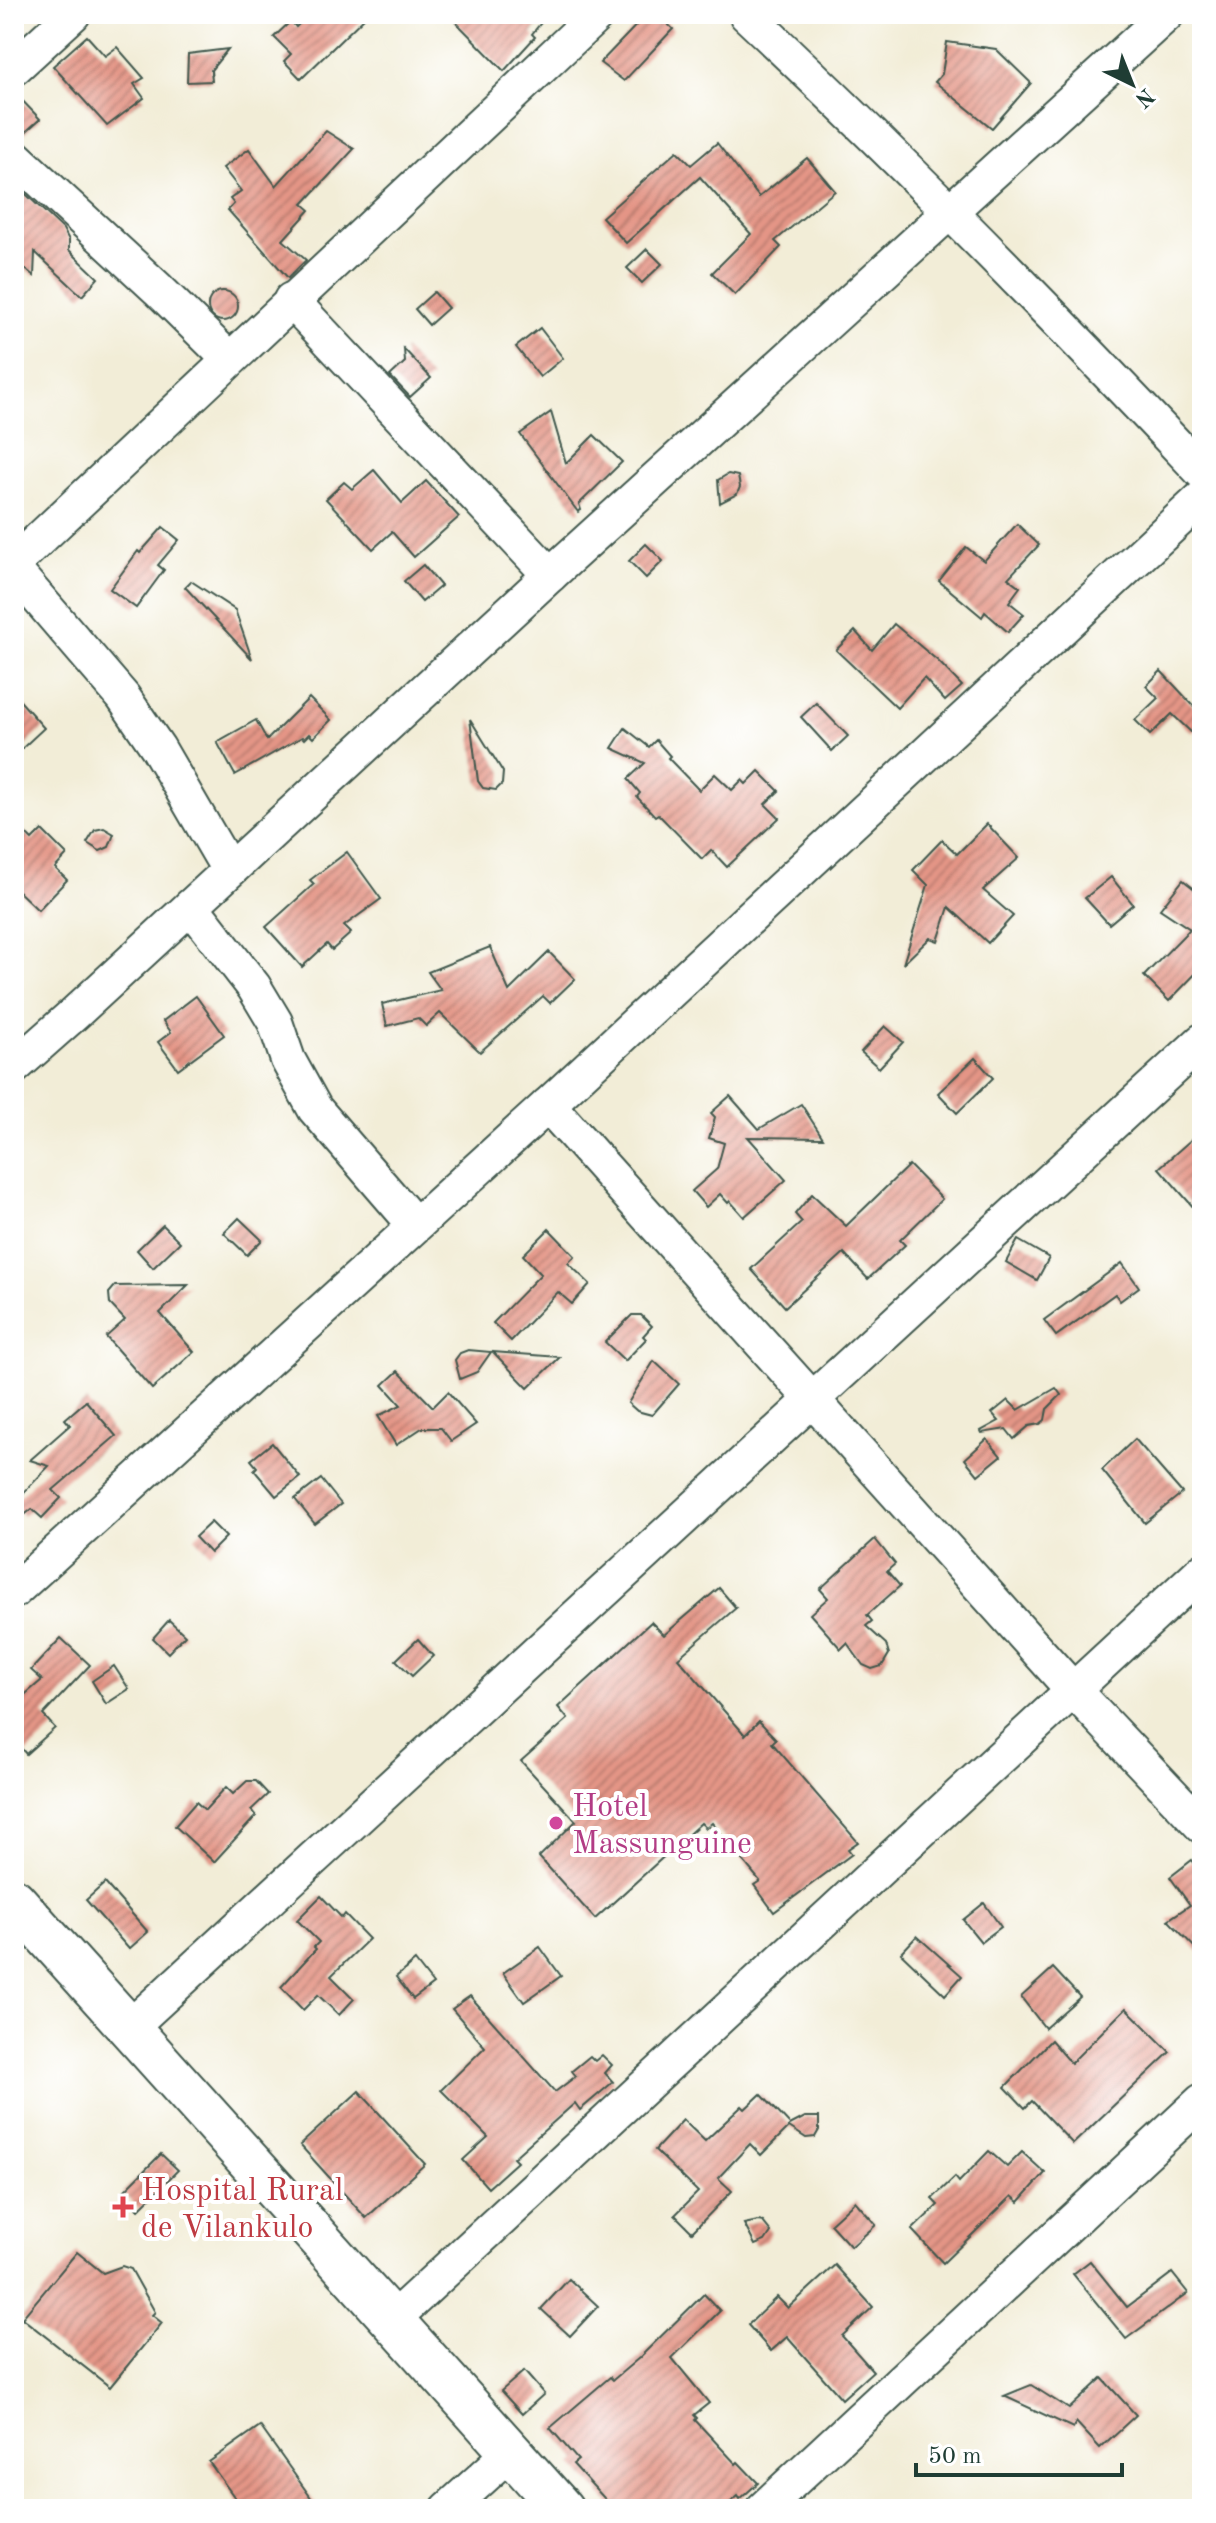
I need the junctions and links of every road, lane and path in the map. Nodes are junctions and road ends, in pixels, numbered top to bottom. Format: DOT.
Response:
graph roads {
  1 [pos="73,14"];
  2 [pos="598,14"];
  3 [pos="746,14"];
  4 [pos="1167,14"];
  5 [pos="14,68"];
  6 [pos="14,156"];
  7 [pos="948,212"];
  8 [pos="291,300"];
  9 [pos="229,359"];
  10 [pos="1202,472"];
  11 [pos="1202,498"];
  12 [pos="14,563"];
  13 [pos="14,570"];
  14 [pos="550,575"];
  15 [pos="229,870"];
  16 [pos="191,906"];
  17 [pos="1202,1041"];
  18 [pos="14,1067"];
  19 [pos="548,1105"];
  20 [pos="415,1225"];
  21 [pos="811,1399"];
  22 [pos="1202,1571"];
  23 [pos="14,1591"];
  24 [pos="1073,1690"];
  25 [pos="1202,1826"];
  26 [pos="14,1900"];
  27 [pos="129,2028"];
  28 [pos="1202,2101"];
  29 [pos="392,2320"];
  30 [pos="511,2452"];
  31 [pos="448,2509"];
  32 [pos="562,2509"];
  33 [pos="763,2509"];
  1 -- 5 [label="street"];
  2 -- 8 [label="street"];
  3 -- 7 [label="street"];
  4 -- 7 [label="street"];
  6 -- 9 [label="street"];
  7 -- 10 [label="street"];
  7 -- 14 [label="street"];
  8 -- 9 [label="street"];
  8 -- 14 [label="street"];
  9 -- 12 [label="street"];
  11 -- 19 [label="street"];
  13 -- 15 [label="street"];
  14 -- 15 [label="street"];
  15 -- 16 [label="street"];
  16 -- 18 [label="street"];
  16 -- 20 [label="street"];
  17 -- 21 [label="street"];
  19 -- 20 [label="street"];
  19 -- 21 [label="street"];
  20 -- 23 [label="street"];
  21 -- 24 [label="street"];
  21 -- 27 [label="street"];
  22 -- 24 [label="street"];
  24 -- 25 [label="street"];
  24 -- 29 [label="street"];
  26 -- 27 [label="main road"];
  27 -- 29 [label="main road"];
  28 -- 33 [label="street"];
  29 -- 30 [label="main road"];
  30 -- 31 [label="street"];
  30 -- 32 [label="main road"];
}
